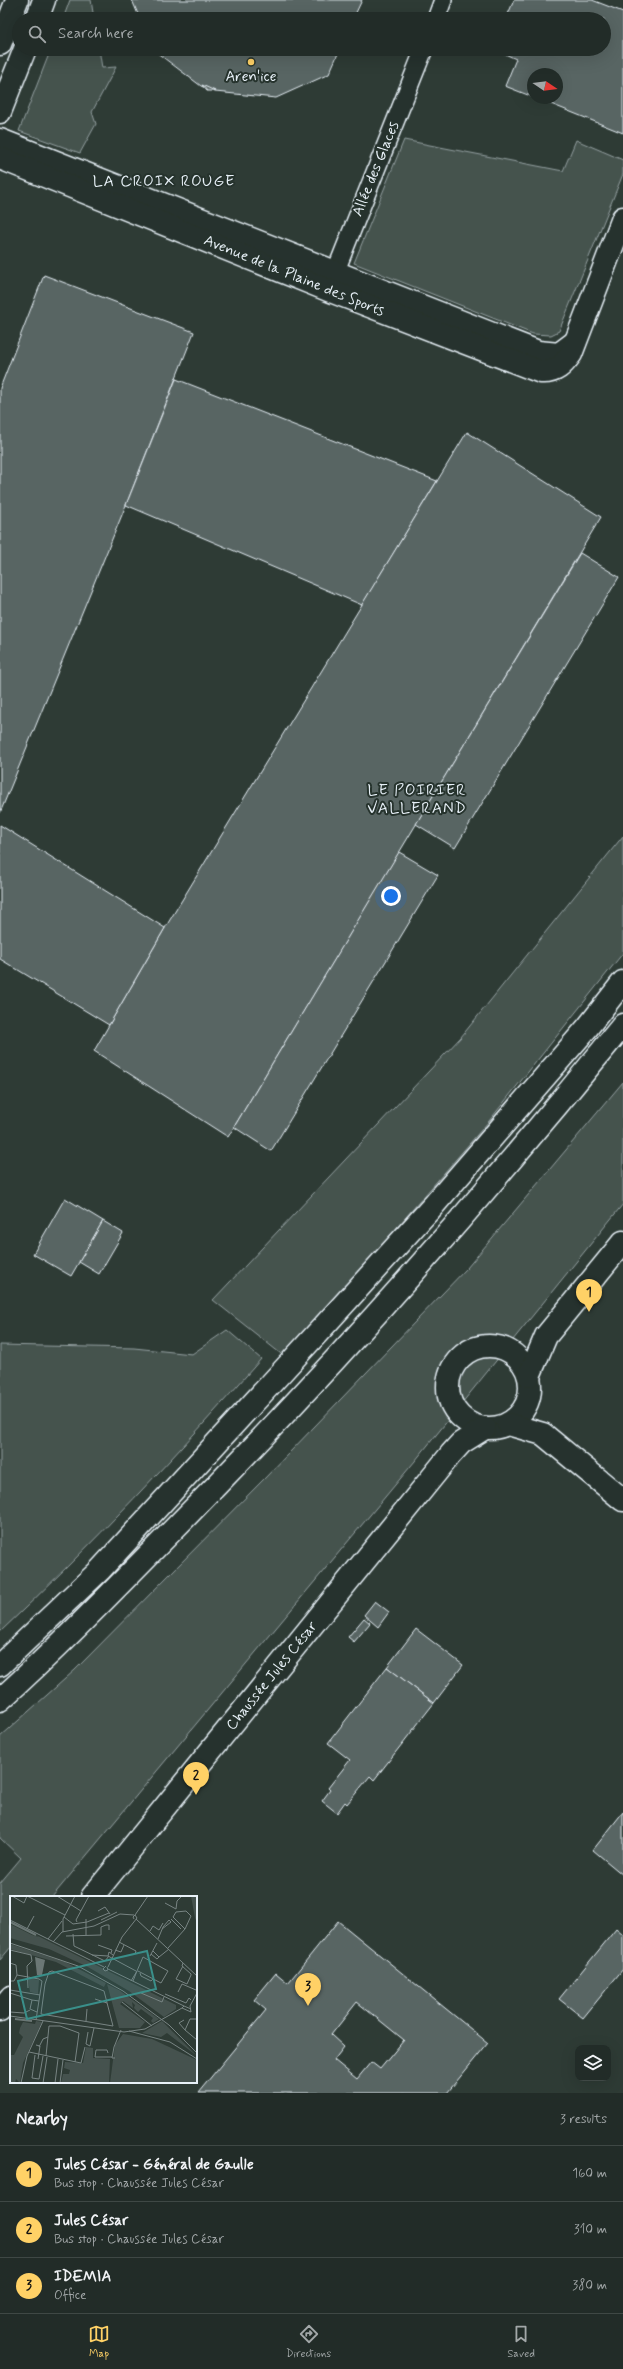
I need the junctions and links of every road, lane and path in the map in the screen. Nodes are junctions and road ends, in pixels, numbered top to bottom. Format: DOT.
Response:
graph roads {
  1 [pos="17,0"];
  2 [pos="44,0"];
  3 [pos="443,0"];
  4 [pos="12,12"];
  5 [pos="40,12"];
  6 [pos="439,12"];
  7 [pos="12,13"];
  8 [pos="0,44"];
  9 [pos="22,56"];
  10 [pos="421,56"];
  11 [pos="0,112"];
  12 [pos="0,140"];
  13 [pos="0,158"];
  14 [pos="623,218"];
  15 [pos="332,281"];
  16 [pos="623,982"];
  17 [pos="623,1025"];
  18 [pos="623,1242"];
  19 [pos="546,1336"];
  20 [pos="506,1350"];
  21 [pos="529,1376"];
  22 [pos="528,1400"];
  23 [pos="458,1413"];
  24 [pos="508,1424"];
  25 [pos="485,1428"];
  26 [pos="543,1434"];
  27 [pos="451,1454"];
  28 [pos="623,1500"];
  29 [pos="0,1665"];
  30 [pos="0,1700"];
  31 [pos="93,1896"];
  32 [pos="10,1998"];
  33 [pos="0,2010"];
  1 -- 4 [label="main road"];
  2 -- 5 [label="main road"];
  3 -- 6 [label="street"];
  7 -- 8 [label="main road"];
  9 -- 11 [label="main road"];
  10 -- 15 [label="street, Allée des Glaces"];
  12 -- 15 [label="main road, Avenue de la Plaine des Sports"];
  13 -- 15 [label="main road, Avenue de la Plaine des Sports"];
  14 -- 15 [label="main road, Avenue de la Plaine des Sports"];
  16 -- 29 [label="main road"];
  17 -- 30 [label="main road"];
  18 -- 19 [label="main road"];
  19 -- 20 [label="main road"];
  19 -- 21 [label="main road"];
  20 -- 21 [label="main road"];
  20 -- 23 [label="main road"];
  21 -- 22 [label="main road"];
  22 -- 24 [label="main road"];
  22 -- 26 [label="main road"];
  23 -- 25 [label="main road"];
  23 -- 27 [label="main road, Chaussée Jules César"];
  24 -- 25 [label="main road"];
  24 -- 26 [label="main road"];
  25 -- 27 [label="main road, Chaussée Jules César"];
  26 -- 28 [label="main road"];
  27 -- 31 [label="main road, Chaussée Jules César"];
  32 -- 33 [label="main road"];
}
